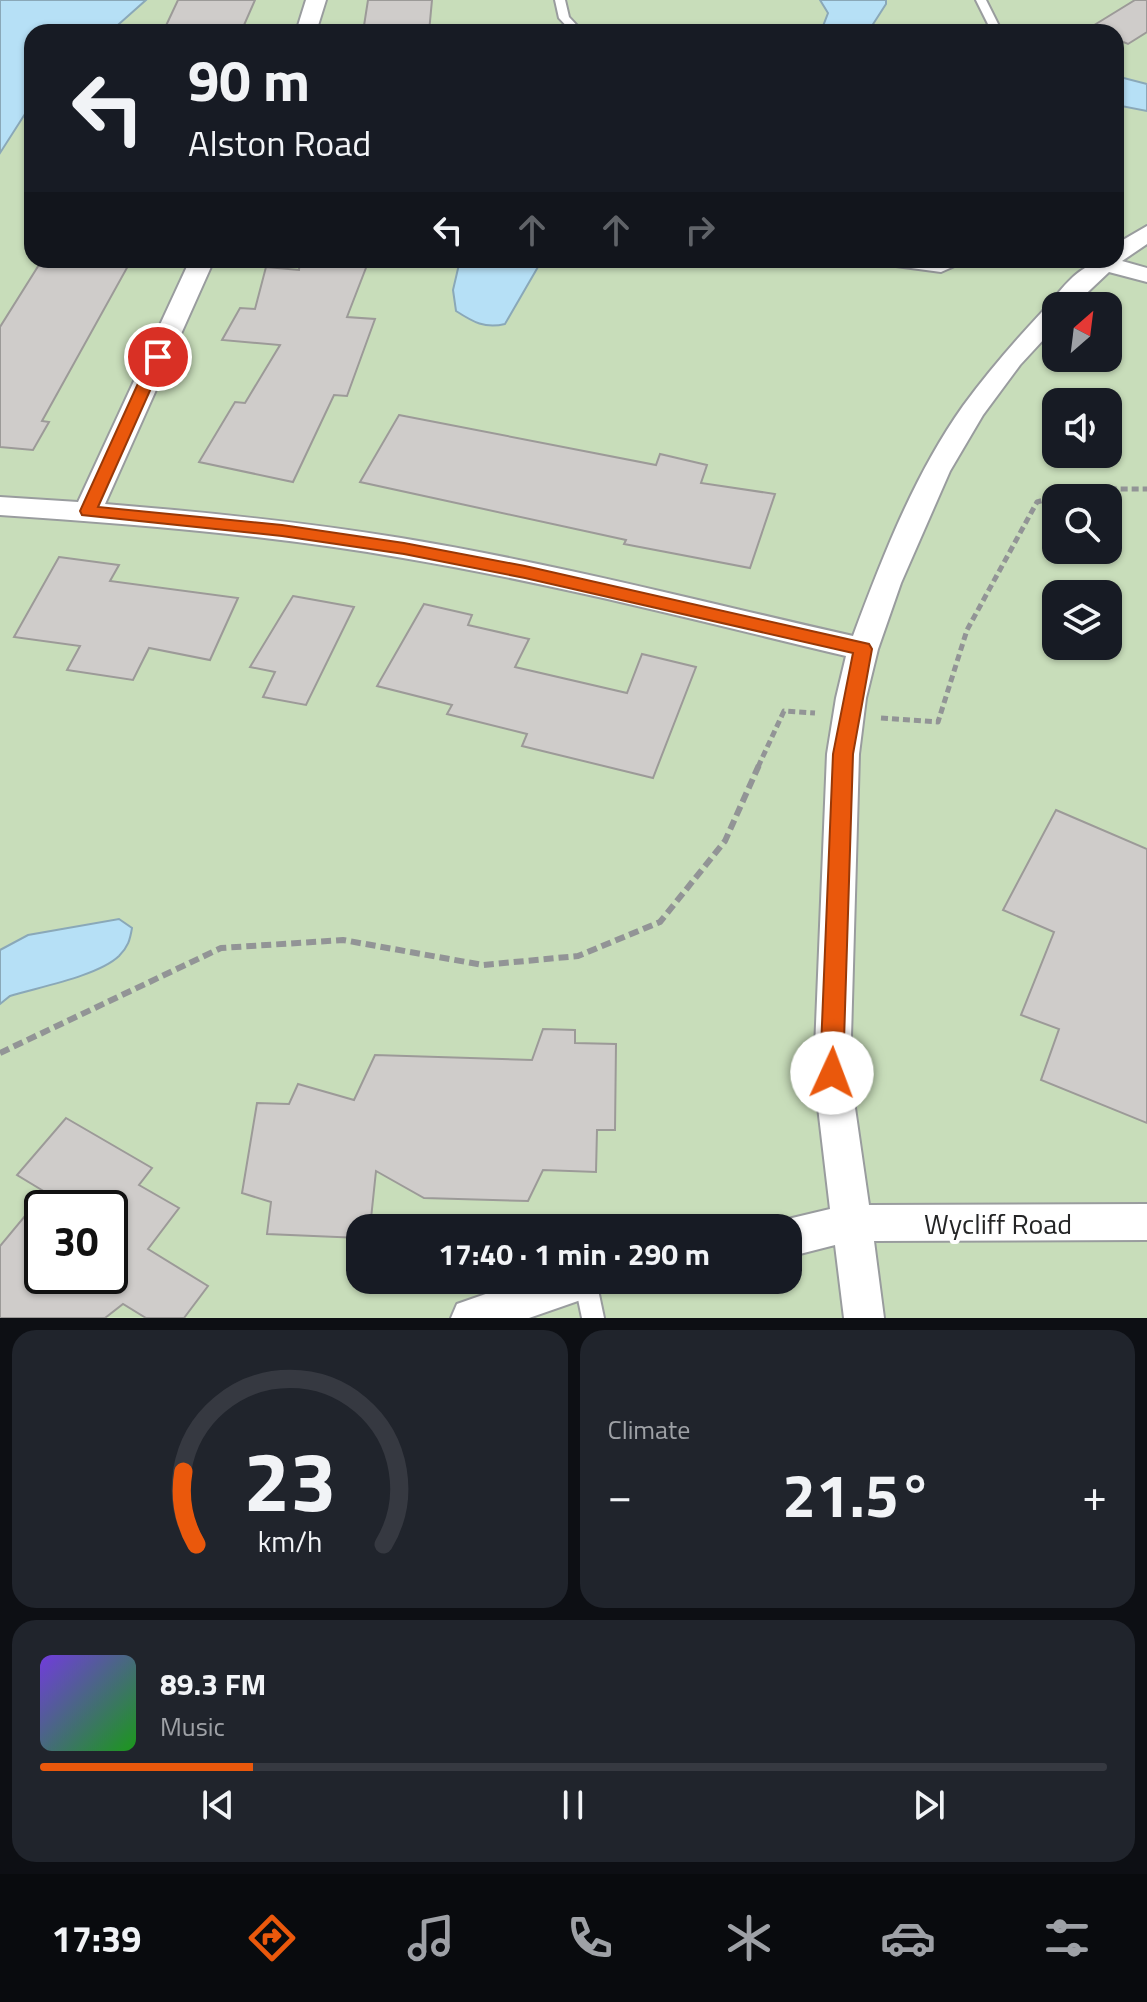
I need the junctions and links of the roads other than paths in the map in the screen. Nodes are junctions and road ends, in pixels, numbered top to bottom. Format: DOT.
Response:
graph roads {
  1 [pos="316,0"];
  2 [pos="560,0"];
  3 [pos="981,0"];
  4 [pos="308,24"];
  5 [pos="570,24"];
  6 [pos="993,24"];
  7 [pos="1147,233"];
  8 [pos="1124,250"];
  9 [pos="1124,266"];
  10 [pos="198,268"];
  11 [pos="1099,268"];
  12 [pos="1147,275"];
  13 [pos="1073,292"];
  14 [pos="1042,326"];
  15 [pos="0,506"];
  16 [pos="88,511"];
  17 [pos="863,649"];
  18 [pos="1147,1222"];
  19 [pos="849,1223"];
  20 [pos="802,1235"];
  21 [pos="542,1294"];
  22 [pos="587,1294"];
  23 [pos="471,1318"];
  24 [pos="593,1318"];
  25 [pos="864,1318"];
  1 -- 4 [label="street"];
  2 -- 5 [label="lane"];
  3 -- 6 [label="lane"];
  7 -- 8 [label="street"];
  9 -- 12 [label="street"];
  10 -- 16 [label="street"];
  11 -- 13 [label="street"];
  14 -- 17 [label="street"];
  15 -- 16 [label="street"];
  16 -- 17 [label="street"];
  17 -- 19 [label="street"];
  18 -- 19 [label="street, Wycliff Road"];
  19 -- 20 [label="street, Wycliff Road"];
  19 -- 25 [label="street"];
  21 -- 23 [label="street"];
  22 -- 24 [label="lane"];
}
